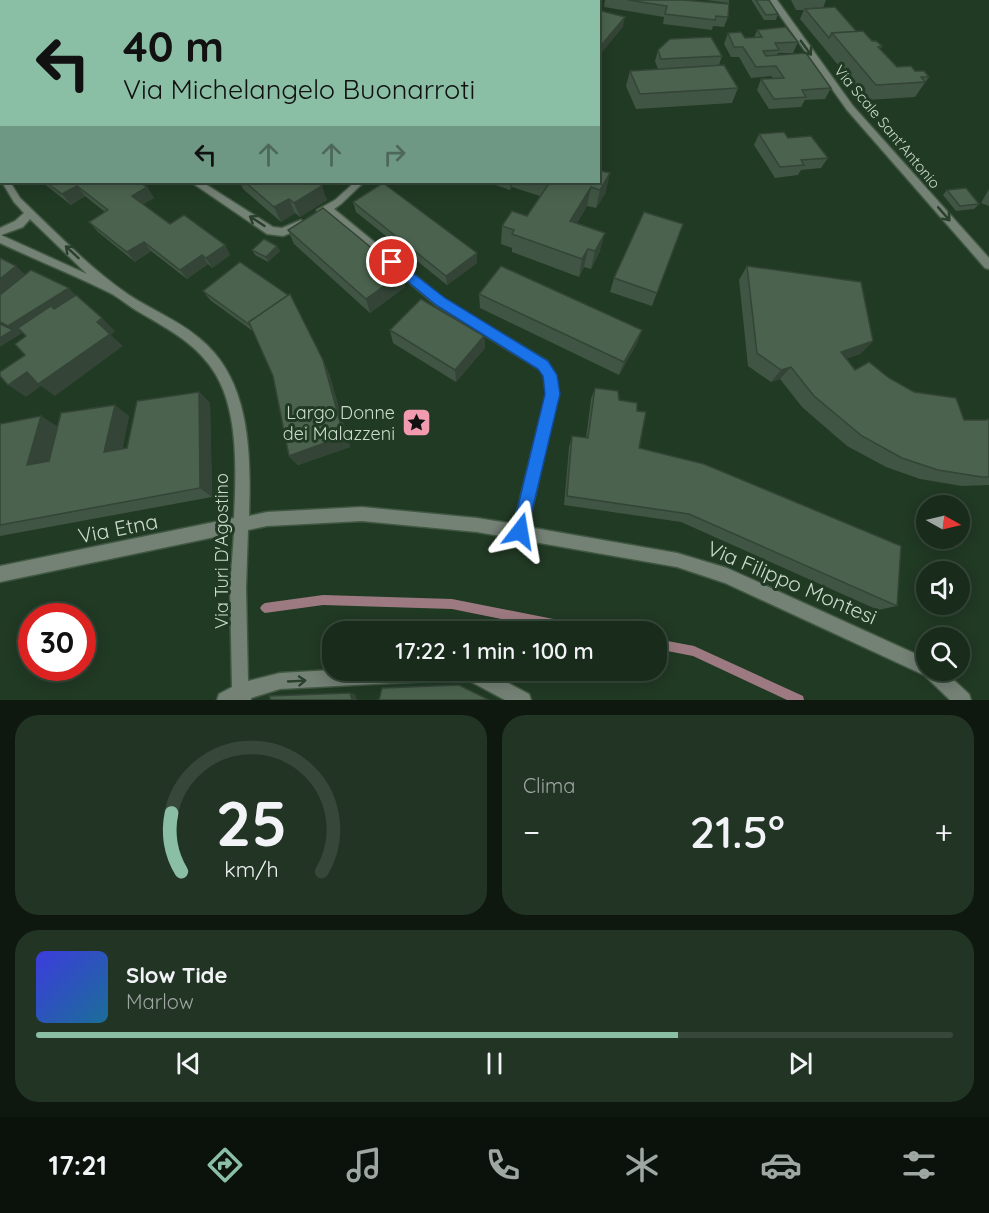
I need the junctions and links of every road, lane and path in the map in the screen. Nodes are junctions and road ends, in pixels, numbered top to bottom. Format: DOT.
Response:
graph roads {
  1 [pos="773,0"];
  2 [pos="7,183"];
  3 [pos="198,183"];
  4 [pos="359,183"];
  5 [pos="327,208"];
  6 [pos="30,213"];
  7 [pos="0,232"];
  8 [pos="0,240"];
  9 [pos="989,265"];
  10 [pos="115,291"];
  11 [pos="243,525"];
  12 [pos="520,531"];
  13 [pos="0,574"];
  14 [pos="916,663"];
  15 [pos="942,681"];
  16 [pos="236,698"];
  17 [pos="523,700"];
  18 [pos="963,700"];
  1 -- 9 [label="street, Via Scale Sant'Antonio, one-way"];
  2 -- 6 [label="street, Via Turi D'Agostino"];
  5 -- 3 [label="street, one-way"];
  4 -- 5 [label="street"];
  5 -- 12 [label="street"];
  6 -- 7 [label="street"];
  10 -- 6 [label="street, Via Turi D'Agostino, one-way"];
  8 -- 10 [label="street"];
  10 -- 11 [label="street, Via Turi D'Agostino"];
  11 -- 12 [label="street, Via Filippo Montesi"];
  11 -- 13 [label="street, Via Etna"];
  11 -- 16 [label="street, Via Turi D'Agostino"];
  12 -- 14 [label="street, Via Filippo Montesi"];
  15 -- 18 [label="street, Via Filippo Montesi"];
  16 -- 17 [label="street, one-way"];
}
